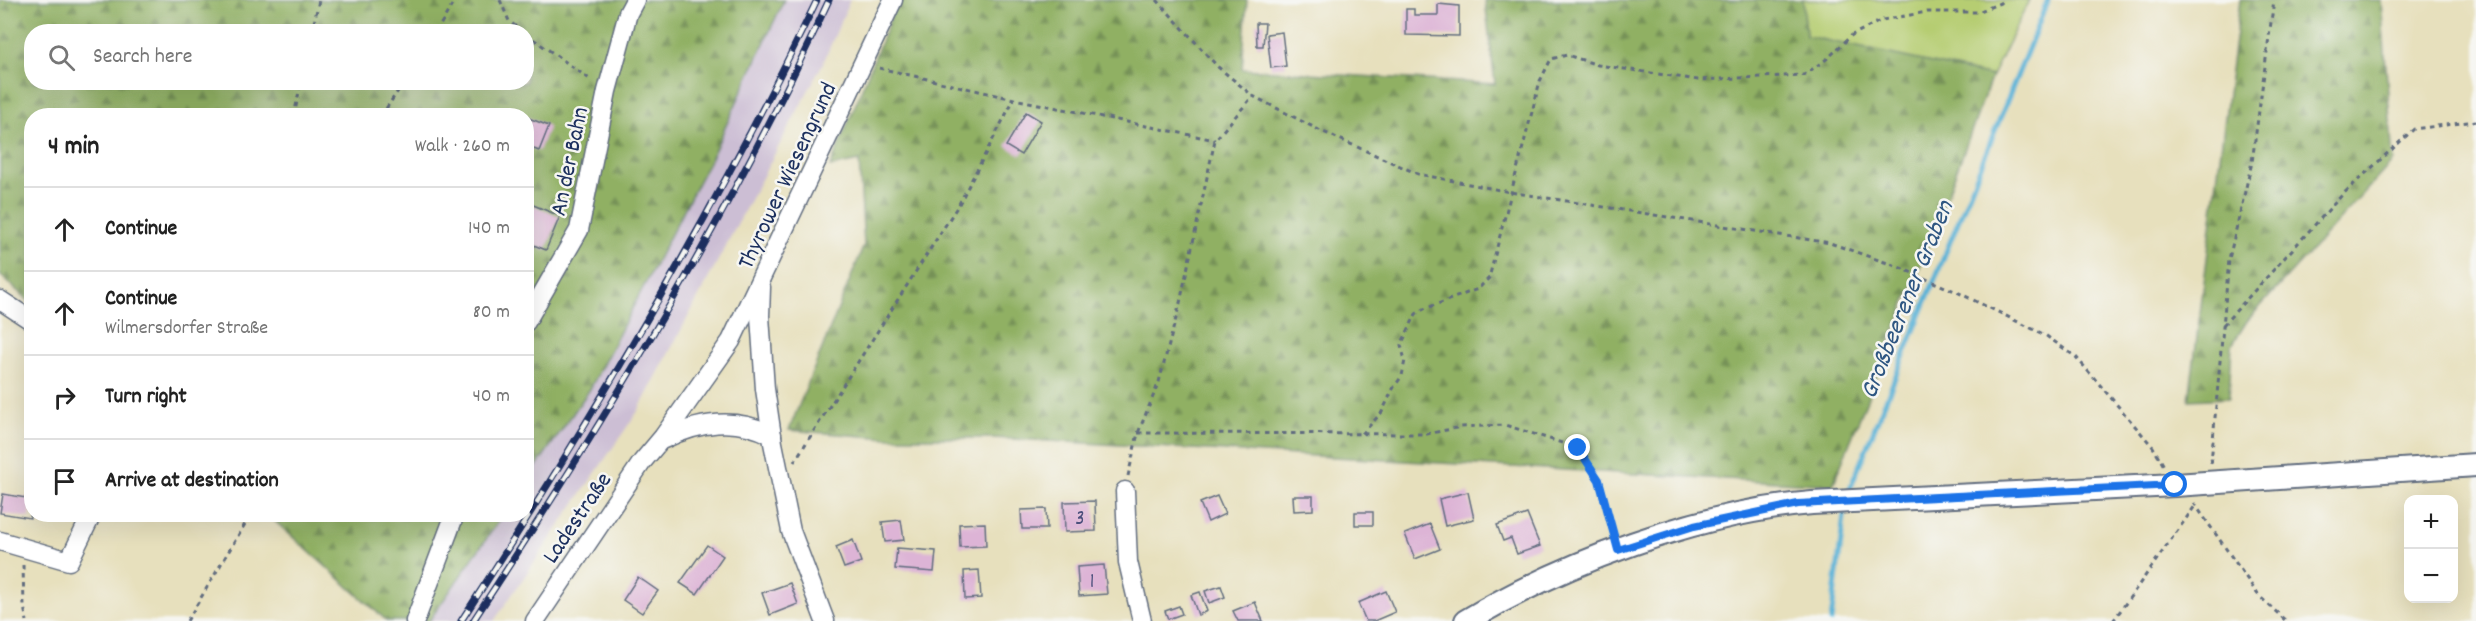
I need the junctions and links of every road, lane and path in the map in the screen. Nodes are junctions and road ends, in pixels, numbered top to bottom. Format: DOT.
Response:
graph roads {
  1 [pos="319,0"];
  2 [pos="455,0"];
  3 [pos="500,0"];
  4 [pos="635,0"];
  5 [pos="893,0"];
  6 [pos="1157,0"];
  7 [pos="2003,0"];
  8 [pos="2274,0"];
  9 [pos="314,24"];
  10 [pos="441,24"];
  11 [pos="512,24"];
  12 [pos="534,40"];
  13 [pos="863,65"];
  14 [pos="299,90"];
  15 [pos="399,90"];
  16 [pos="608,91"];
  17 [pos="1253,96"];
  18 [pos="1014,99"];
  19 [pos="296,108"];
  20 [pos="386,108"];
  21 [pos="2476,121"];
  22 [pos="1215,140"];
  23 [pos="1510,192"];
  24 [pos="761,281"];
  25 [pos="0,300"];
  26 [pos="534,308"];
  27 [pos="24,316"];
  28 [pos="2222,326"];
  29 [pos="1138,433"];
  30 [pos="1362,434"];
  31 [pos="772,439"];
  32 [pos="659,441"];
  33 [pos="2476,465"];
  34 [pos="781,482"];
  35 [pos="2209,483"];
  36 [pos="2175,485"];
  37 [pos="1125,491"];
  38 [pos="88,522"];
  39 [pos="245,522"];
  40 [pos="452,522"];
  41 [pos="0,541"];
  42 [pos="23,548"];
  43 [pos="1618,550"];
  44 [pos="27,621"];
  45 [pos="187,621"];
  46 [pos="415,621"];
  47 [pos="535,621"];
  48 [pos="825,621"];
  49 [pos="1142,621"];
  50 [pos="1466,621"];
  51 [pos="2113,621"];
  52 [pos="2286,621"];
  1 -- 9 [label="path"];
  2 -- 10 [label="path"];
  3 -- 11 [label="path"];
  4 -- 16 [label="street, An der Bahn"];
  5 -- 13 [label="street, Thyrower Wiesengrund"];
  6 -- 17 [label="path"];
  7 -- 23 [label="path"];
  8 -- 28 [label="path"];
  12 -- 16 [label="path"];
  13 -- 18 [label="path"];
  13 -- 24 [label="street, Thyrower Wiesengrund"];
  14 -- 19 [label="path"];
  15 -- 20 [label="path"];
  16 -- 26 [label="street, An der Bahn"];
  17 -- 22 [label="path"];
  17 -- 23 [label="path"];
  18 -- 22 [label="path"];
  18 -- 34 [label="path"];
  21 -- 28 [label="path"];
  22 -- 29 [label="path"];
  23 -- 30 [label="path"];
  23 -- 36 [label="path"];
  24 -- 31 [label="street, Thyrower Wiesengrund"];
  24 -- 32 [label="street, Ladestraße"];
  25 -- 27 [label="street"];
  28 -- 35 [label="path"];
  29 -- 30 [label="path"];
  29 -- 37 [label="path"];
  30 -- 43 [label="path"];
  31 -- 32 [label="street"];
  31 -- 34 [label="street, Thyrower Wiesengrund"];
  32 -- 47 [label="street, Ladestraße"];
  33 -- 35 [label="main road"];
  34 -- 48 [label="street, Thyrower Wiesengrund"];
  35 -- 36 [label="main road"];
  36 -- 43 [label="main road"];
  37 -- 49 [label="street"];
  38 -- 42 [label="street"];
  39 -- 45 [label="path"];
  40 -- 46 [label="street"];
  41 -- 42 [label="street"];
  42 -- 44 [label="path"];
  43 -- 50 [label="main road"];
  51 -- 52 [label="path"];
}
